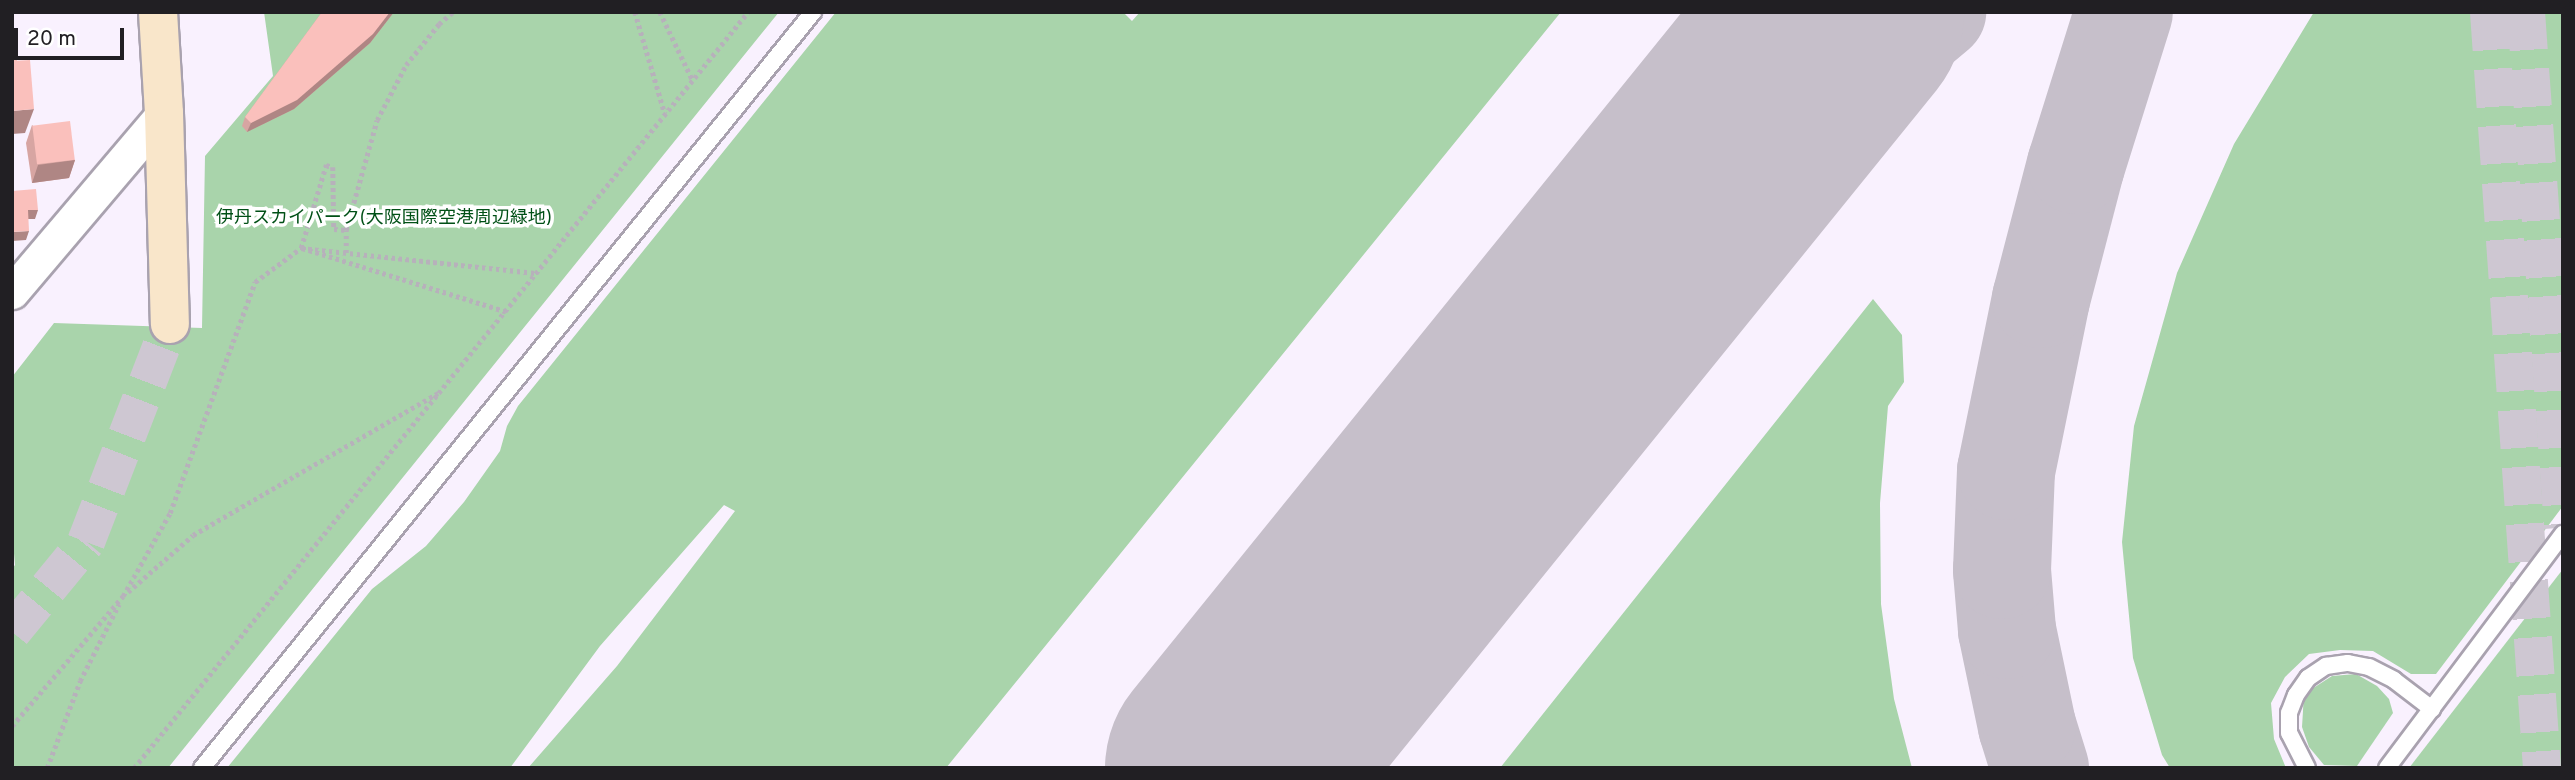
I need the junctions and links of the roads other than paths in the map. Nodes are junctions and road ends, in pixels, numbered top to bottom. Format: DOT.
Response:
graph roads {
  1 [pos="158,12"];
  2 [pos="813,12"];
  3 [pos="164,113"];
  4 [pos="12,292"];
  5 [pos="170,324"];
  6 [pos="2563,534"];
  7 [pos="2432,709"];
  8 [pos="202,768"];
  9 [pos="2307,768"];
  10 [pos="2388,768"];
  1 -- 3 [label="street"];
  2 -- 8 [label="lane"];
  3 -- 4 [label="street"];
  3 -- 5 [label="street"];
  6 -- 7 [label="lane"];
  7 -- 9 [label="lane"];
  7 -- 10 [label="lane"];
}
